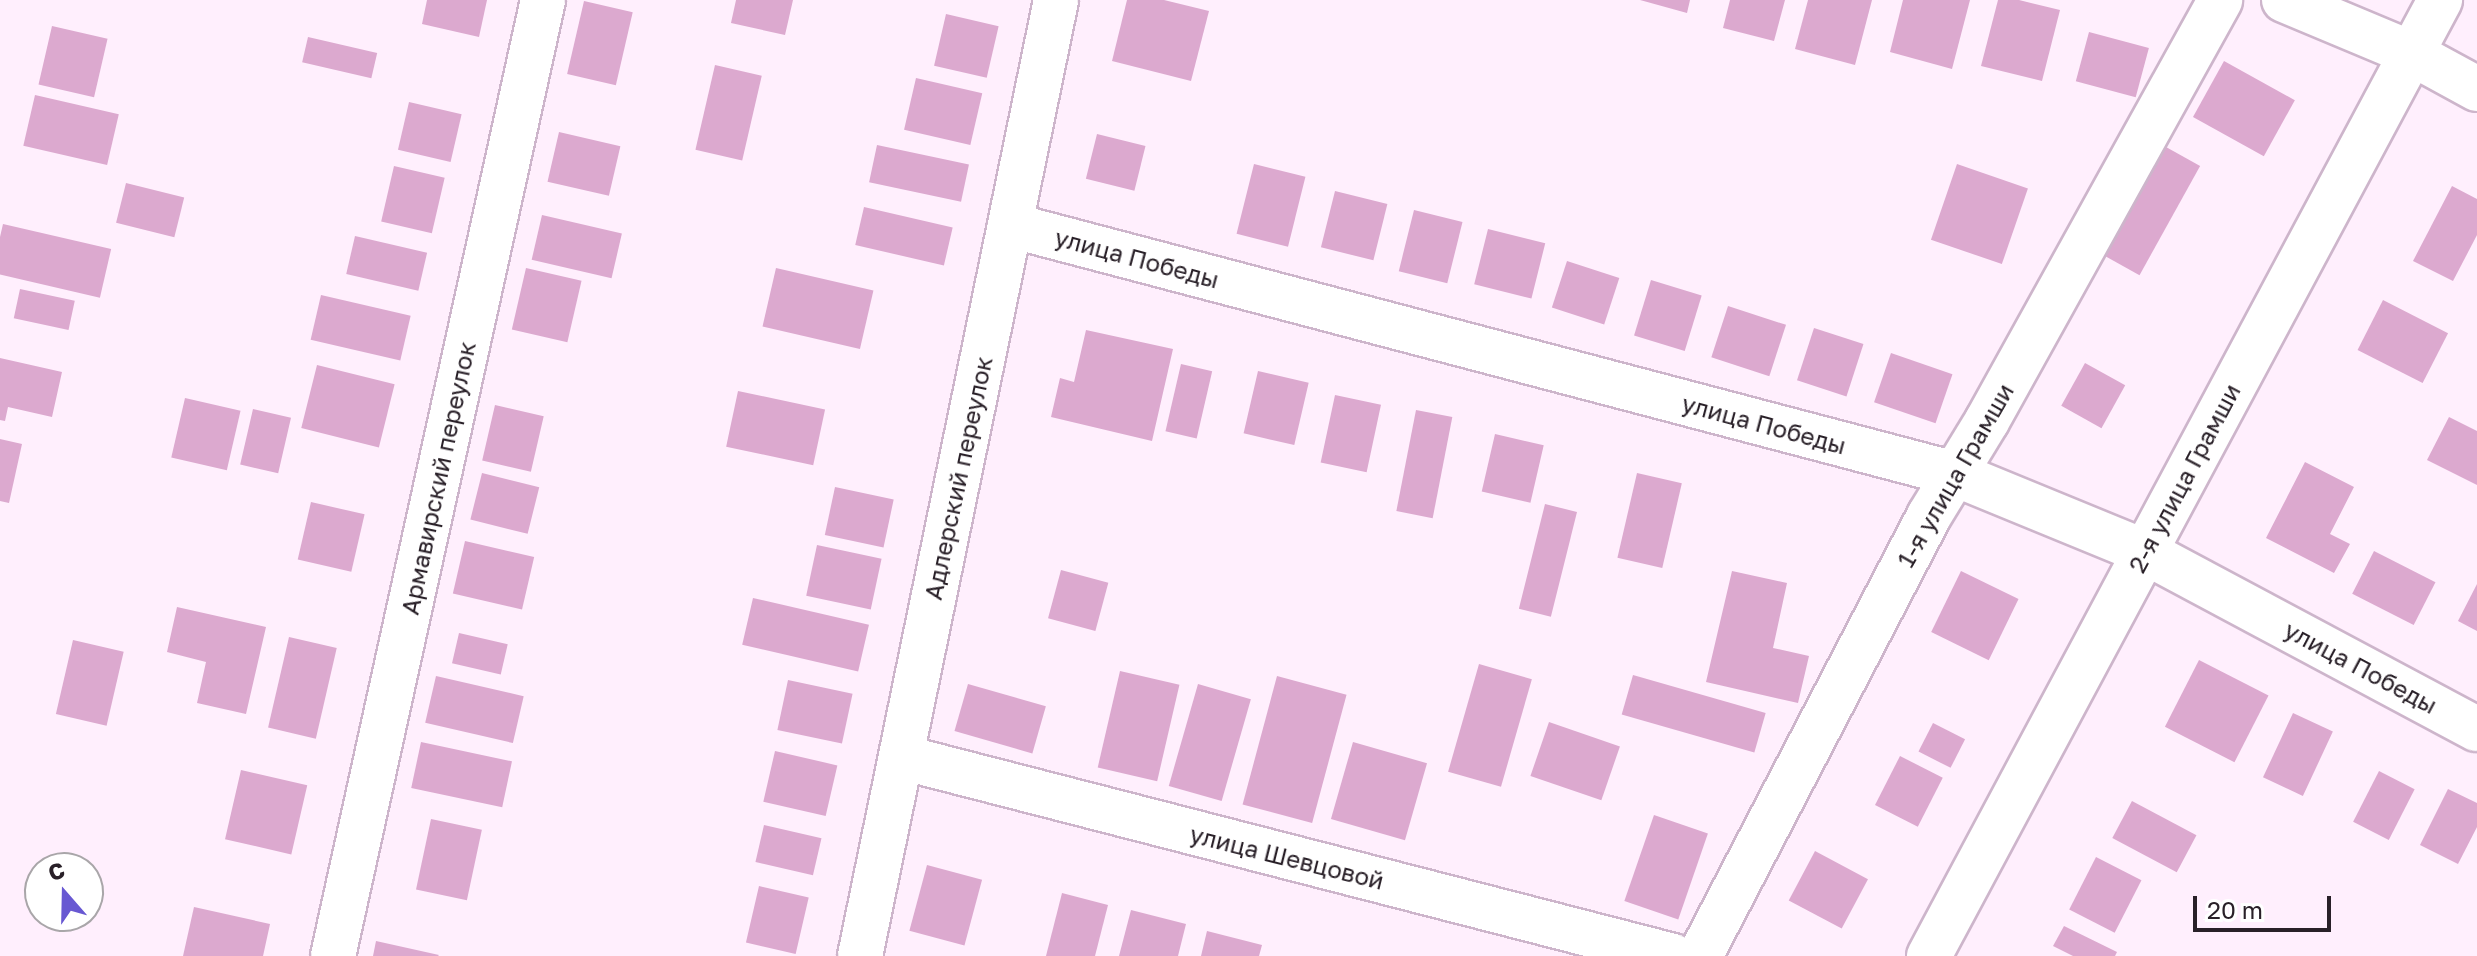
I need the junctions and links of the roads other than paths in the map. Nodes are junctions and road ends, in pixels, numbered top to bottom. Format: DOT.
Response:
graph roads {
  1 [pos="543,0"];
  2 [pos="1056,0"];
  3 [pos="2220,0"];
  4 [pos="2284,0"];
  5 [pos="2440,0"];
  6 [pos="2411,53"];
  7 [pos="2477,89"];
  8 [pos="1010,225"];
  9 [pos="1955,474"];
  10 [pos="2145,552"];
  11 [pos="2477,729"];
  12 [pos="901,757"];
  13 [pos="333,956"];
  14 [pos="860,956"];
  15 [pos="1673,956"];
  16 [pos="1700,956"];
  17 [pos="1929,956"];
  1 -- 13 [label="street, Армавирский переулок"];
  2 -- 8 [label="street, Адлерский переулок"];
  3 -- 9 [label="street, 1-я улица Грамши"];
  4 -- 6 [label="street"];
  5 -- 6 [label="street, 2-я улица Грамши"];
  6 -- 7 [label="street"];
  6 -- 10 [label="street, 2-я улица Грамши"];
  8 -- 9 [label="street, улица Победы"];
  8 -- 12 [label="street, Адлерский переулок"];
  9 -- 10 [label="street, улица Победы"];
  9 -- 16 [label="street, 1-я улица Грамши"];
  10 -- 11 [label="street, улица Победы"];
  10 -- 17 [label="street, 2-я улица Грамши"];
  12 -- 14 [label="street, Адлерский переулок"];
  12 -- 15 [label="street, улица Шевцовой"];
}
